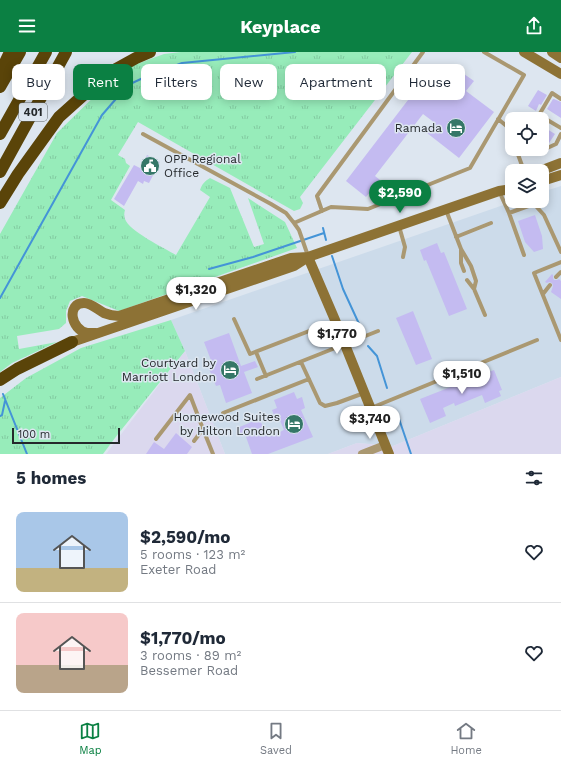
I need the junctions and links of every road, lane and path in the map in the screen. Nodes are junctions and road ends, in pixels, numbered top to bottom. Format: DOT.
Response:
graph roads {
  1 [pos="10,52"];
  2 [pos="20,52"];
  3 [pos="46,52"];
  4 [pos="66,52"];
  5 [pos="150,52"];
  6 [pos="423,52"];
  7 [pos="484,52"];
  8 [pos="524,52"];
  9 [pos="552,52"];
  10 [pos="561,58"];
  11 [pos="0,72"];
  12 [pos="561,74"];
  13 [pos="0,88"];
  14 [pos="561,99"];
  15 [pos="541,112"];
  16 [pos="498,119"];
  17 [pos="549,122"];
  18 [pos="505,125"];
  19 [pos="561,128"];
  20 [pos="0,134"];
  21 [pos="143,134"];
  22 [pos="561,134"];
  23 [pos="549,147"];
  24 [pos="561,163"];
  25 [pos="549,168"];
  26 [pos="0,172"];
  27 [pos="561,175"];
  28 [pos="549,179"];
  29 [pos="505,188"];
  30 [pos="505,190"];
  31 [pos="499,191"];
  32 [pos="0,203"];
  33 [pos="520,208"];
  34 [pos="539,208"];
  35 [pos="446,210"];
  36 [pos="322,211"];
  37 [pos="509,213"];
  38 [pos="294,223"];
  39 [pos="491,223"];
  40 [pos="398,226"];
  41 [pos="456,237"];
  42 [pos="461,249"];
  43 [pos="561,252"];
  44 [pos="524,256"];
  45 [pos="308,257"];
  46 [pos="403,257"];
  47 [pos="561,262"];
  48 [pos="464,271"];
  49 [pos="561,272"];
  50 [pos="556,278"];
  51 [pos="467,280"];
  52 [pos="550,285"];
  53 [pos="474,289"];
  54 [pos="543,294"];
  55 [pos="485,315"];
  56 [pos="234,319"];
  57 [pos="335,320"];
  58 [pos="378,331"];
  59 [pos="99,332"];
  60 [pos="537,340"];
  61 [pos="561,340"];
  62 [pos="72,342"];
  63 [pos="345,344"];
  64 [pos="256,352"];
  65 [pos="301,362"];
  66 [pos="266,376"];
  67 [pos="257,379"];
  68 [pos="309,379"];
  69 [pos="0,380"];
  70 [pos="364,392"];
  71 [pos="370,408"];
  72 [pos="223,413"];
  73 [pos="203,429"];
  74 [pos="156,439"];
  75 [pos="194,441"];
  76 [pos="387,450"];
  77 [pos="213,454"];
  78 [pos="362,454"];
  1 -- 11 [label="highway"];
  2 -- 13 [label="highway"];
  3 -- 20 [label="highway, 401"];
  4 -- 26 [label="highway, 401"];
  5 -- 32 [label="highway"];
  6 -- 36 [label="lane"];
  7 -- 16 [label="lane"];
  8 -- 12 [label="street"];
  9 -- 10 [label="street"];
  14 -- 15 [label="lane"];
  16 -- 18 [label="lane"];
  16 -- 36 [label="lane"];
  17 -- 19 [label="lane"];
  21 -- 38 [label="lane"];
  22 -- 23 [label="lane"];
  24 -- 25 [label="street"];
  27 -- 28 [label="street"];
  29 -- 31 [label="street"];
  30 -- 31 [label="street"];
  31 -- 35 [label="street"];
  31 -- 37 [label="lane"];
  33 -- 37 [label="lane"];
  34 -- 43 [label="lane"];
  35 -- 40 [label="street"];
  35 -- 41 [label="lane"];
  36 -- 38 [label="lane"];
  37 -- 44 [label="lane"];
  38 -- 45 [label="lane"];
  39 -- 41 [label="lane"];
  40 -- 45 [label="street"];
  40 -- 46 [label="lane"];
  41 -- 42 [label="lane"];
  42 -- 48 [label="lane"];
  42 -- 53 [label="lane"];
  45 -- 57 [label="street"];
  45 -- 59 [label="street"];
  45 -- 59 [label="street"];
  47 -- 54 [label="lane"];
  49 -- 50 [label="lane"];
  51 -- 53 [label="lane"];
  52 -- 54 [label="lane"];
  53 -- 55 [label="lane"];
  54 -- 61 [label="lane"];
  56 -- 64 [label="lane"];
  57 -- 63 [label="street"];
  57 -- 64 [label="lane"];
  58 -- 63 [label="lane"];
  59 -- 62 [label="street"];
  60 -- 71 [label="lane"];
  62 -- 69 [label="highway"];
  63 -- 65 [label="lane"];
  63 -- 70 [label="street"];
  64 -- 66 [label="lane"];
  65 -- 66 [label="lane"];
  65 -- 68 [label="lane"];
  66 -- 67 [label="lane"];
  68 -- 70 [label="lane"];
  68 -- 72 [label="lane"];
  70 -- 71 [label="street"];
  71 -- 76 [label="street"];
  73 -- 74 [label="lane"];
  73 -- 75 [label="lane"];
  73 -- 77 [label="lane"];
  76 -- 78 [label="street"];
}
